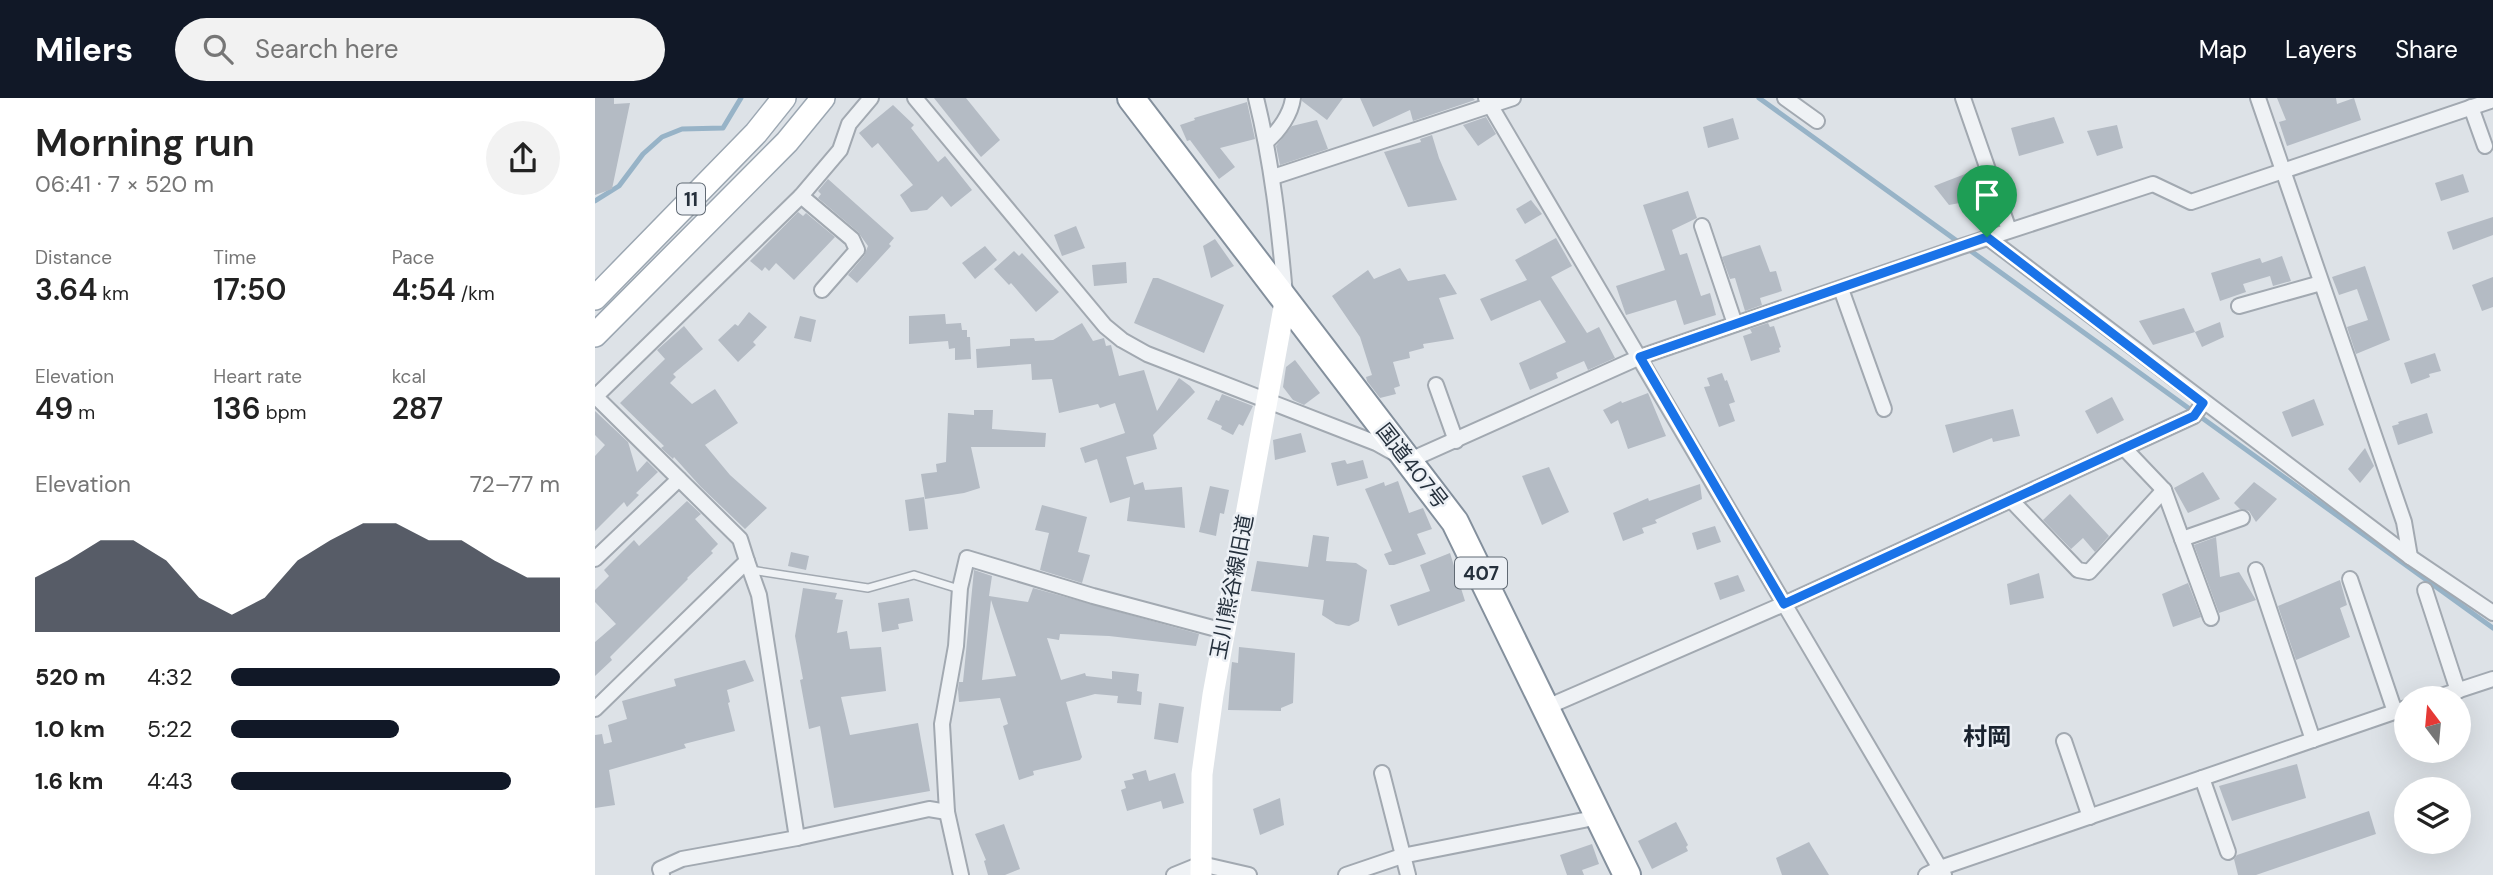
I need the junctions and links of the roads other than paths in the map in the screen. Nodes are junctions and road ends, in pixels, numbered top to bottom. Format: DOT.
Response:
graph roads {
  1 [pos="785,98"];
  2 [pos="823,98"];
  3 [pos="871,98"];
  4 [pos="915,98"];
  5 [pos="1131,98"];
  6 [pos="1256,98"];
  7 [pos="1293,98"];
  8 [pos="1513,98"];
  9 [pos="1785,98"];
  10 [pos="1963,98"];
  11 [pos="2258,98"];
  12 [pos="2493,100"];
  13 [pos="1488,102"];
  14 [pos="2471,107"];
  15 [pos="1817,121"];
  16 [pos="1267,141"];
  17 [pos="2485,146"];
  18 [pos="2283,171"];
  19 [pos="1273,177"];
  20 [pos="801,196"];
  21 [pos="1702,226"];
  22 [pos="2009,230"];
  23 [pos="1987,237"];
  24 [pos="2322,283"];
  25 [pos="1841,289"];
  26 [pos="822,290"];
  27 [pos="595,298"];
  28 [pos="1285,302"];
  29 [pos="2239,306"];
  30 [pos="1735,324"];
  31 [pos="595,334"];
  32 [pos="1640,357"];
  33 [pos="1436,385"];
  34 [pos="595,397"];
  35 [pos="1268,400"];
  36 [pos="2203,403"];
  37 [pos="1884,409"];
  38 [pos="1455,441"];
  39 [pos="2124,448"];
  40 [pos="1408,461"];
  41 [pos="679,478"];
  42 [pos="2164,490"];
  43 [pos="2011,500"];
  44 [pos="2242,518"];
  45 [pos="2182,538"];
  46 [pos="2410,557"];
  47 [pos="595,559"];
  48 [pos="748,565"];
  49 [pos="2256,570"];
  50 [pos="2350,579"];
  51 [pos="960,589"];
  52 [pos="2425,590"];
  53 [pos="1784,604"];
  54 [pos="2493,613"];
  55 [pos="2211,618"];
  56 [pos="1224,631"];
  57 [pos="2492,681"];
  58 [pos="2456,686"];
  59 [pos="2471,687"];
  60 [pos="2394,692"];
  61 [pos="1547,708"];
  62 [pos="595,709"];
  63 [pos="2394,712"];
  64 [pos="2313,740"];
  65 [pos="2064,741"];
  66 [pos="1382,773"];
  67 [pos="2202,778"];
  68 [pos="947,812"];
  69 [pos="1598,817"];
  70 [pos="2090,817"];
  71 [pos="797,838"];
  72 [pos="2228,852"];
  73 [pos="1402,856"];
  74 [pos="1201,869"];
  75 [pos="1942,872"];
  76 [pos="662,875"];
  77 [pos="961,875"];
  78 [pos="1174,875"];
  79 [pos="1249,875"];
  80 [pos="1346,875"];
  81 [pos="1408,875"];
  82 [pos="1627,875"];
  83 [pos="1927,875"];
  1 -- 27 [label="main road, 11"];
  2 -- 31 [label="main road, 11"];
  3 -- 20 [label="street"];
  4 -- 35 [label="street"];
  5 -- 28 [label="highway, 国道407号 / 407"];
  6 -- 16 [label="street"];
  7 -- 16 [label="street"];
  8 -- 13 [label="street"];
  9 -- 15 [label="street"];
  10 -- 22 [label="street"];
  11 -- 18 [label="street"];
  12 -- 14 [label="street"];
  13 -- 19 [label="street"];
  13 -- 32 [label="street"];
  14 -- 17 [label="street"];
  14 -- 18 [label="street"];
  16 -- 19 [label="street"];
  18 -- 22 [label="street"];
  18 -- 24 [label="street"];
  19 -- 28 [label="street"];
  20 -- 26 [label="street"];
  20 -- 34 [label="street"];
  21 -- 30 [label="street"];
  22 -- 23 [label="street"];
  23 -- 25 [label="street"];
  23 -- 36 [label="street"];
  24 -- 29 [label="street"];
  24 -- 46 [label="street"];
  25 -- 30 [label="street"];
  25 -- 37 [label="street"];
  28 -- 35 [label="street, 玉川熊谷線旧道"];
  28 -- 40 [label="highway, 国道407号 / 407"];
  30 -- 32 [label="street"];
  32 -- 38 [label="street"];
  32 -- 53 [label="street"];
  33 -- 38 [label="street"];
  34 -- 41 [label="street"];
  35 -- 40 [label="street"];
  35 -- 56 [label="street, 玉川熊谷線旧道"];
  36 -- 39 [label="street"];
  36 -- 46 [label="street"];
  38 -- 40 [label="street"];
  39 -- 42 [label="street"];
  39 -- 43 [label="street"];
  40 -- 61 [label="highway, 国道407号 / 407"];
  41 -- 47 [label="street"];
  41 -- 48 [label="street"];
  42 -- 43 [label="street"];
  42 -- 45 [label="street"];
  43 -- 53 [label="street"];
  44 -- 45 [label="street"];
  45 -- 55 [label="street"];
  46 -- 54 [label="street"];
  48 -- 51 [label="lane"];
  48 -- 62 [label="street"];
  48 -- 71 [label="street"];
  49 -- 64 [label="street"];
  50 -- 60 [label="street"];
  51 -- 56 [label="street"];
  51 -- 68 [label="street"];
  52 -- 58 [label="street"];
  53 -- 61 [label="street"];
  53 -- 75 [label="street"];
  56 -- 74 [label="street, 玉川熊谷線旧道"];
  57 -- 59 [label="street"];
  61 -- 69 [label="highway, 国道407号 / 407"];
  63 -- 64 [label="street"];
  64 -- 67 [label="street"];
  65 -- 70 [label="street"];
  66 -- 73 [label="street"];
  67 -- 70 [label="street"];
  67 -- 72 [label="street"];
  68 -- 71 [label="street"];
  68 -- 77 [label="street"];
  69 -- 73 [label="street"];
  69 -- 82 [label="highway, 国道407号 / 407"];
  70 -- 75 [label="street"];
  71 -- 76 [label="street"];
  73 -- 80 [label="street"];
  73 -- 81 [label="street"];
  74 -- 78 [label="street"];
  74 -- 79 [label="street"];
  75 -- 83 [label="street"];
}
